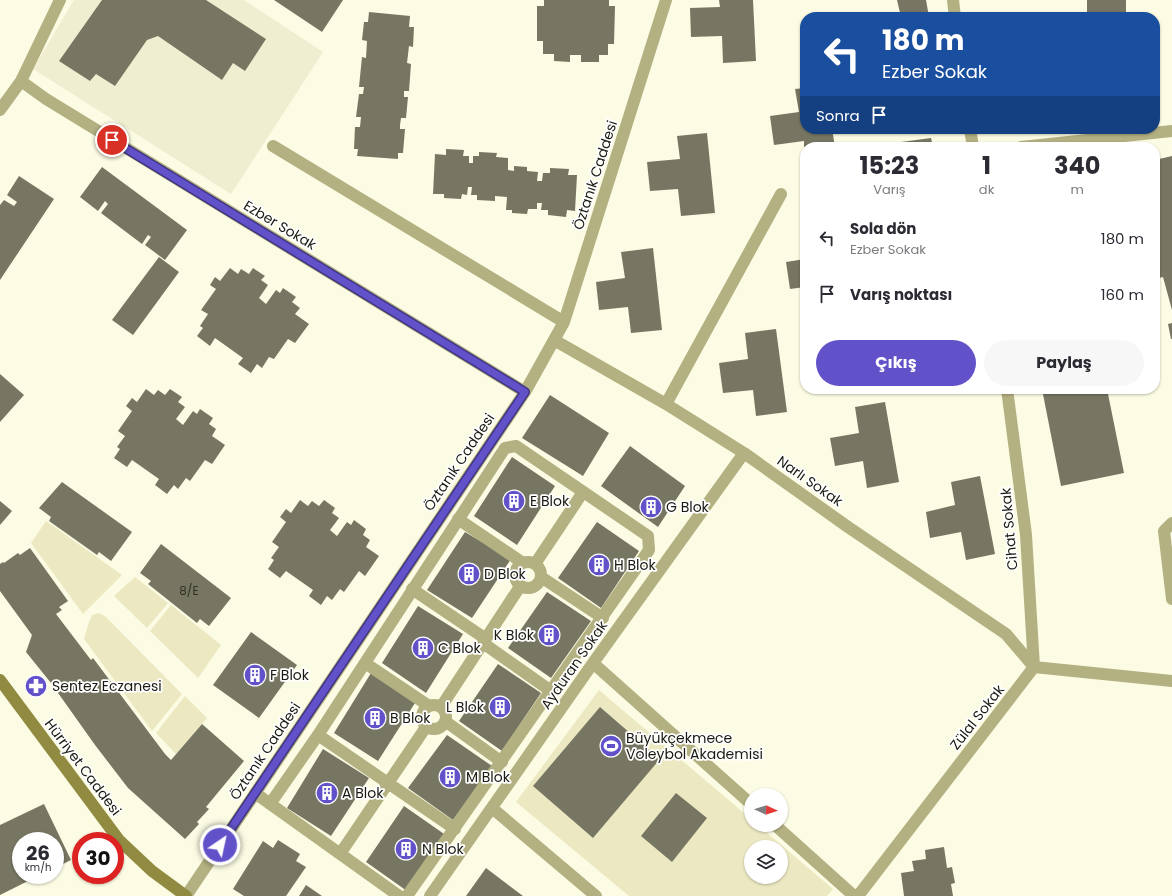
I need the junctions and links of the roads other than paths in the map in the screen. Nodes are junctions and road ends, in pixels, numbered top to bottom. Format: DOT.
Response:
graph roads {
  1 [pos="60,0"];
  2 [pos="666,0"];
  3 [pos="953,0"];
  4 [pos="954,12"];
  5 [pos="21,82"];
  6 [pos="0,110"];
  7 [pos="1172,131"];
  8 [pos="1160,132"];
  9 [pos="1144,134"];
  10 [pos="1068,142"];
  11 [pos="273,146"];
  12 [pos="781,194"];
  13 [pos="564,322"];
  14 [pos="554,340"];
  15 [pos="525,392"];
  16 [pos="1008,394"];
  17 [pos="666,404"];
  18 [pos="744,453"];
  19 [pos="583,492"];
  20 [pos="458,519"];
  21 [pos="1172,523"];
  22 [pos="529,563"];
  23 [pos="541,577"];
  24 [pos="521,585"];
  25 [pos="412,589"];
  26 [pos="1172,600"];
  27 [pos="603,618"];
  28 [pos="484,641"];
  29 [pos="364,663"];
  30 [pos="593,663"];
  31 [pos="1034,667"];
  32 [pos="0,680"];
  33 [pos="1172,681"];
  34 [pos="551,691"];
  35 [pos="435,706"];
  36 [pos="445,722"];
  37 [pos="426,727"];
  38 [pos="318,735"];
  39 [pos="502,762"];
  40 [pos="389,783"];
  41 [pos="254,793"];
  42 [pos="744,798"];
  43 [pos="270,804"];
  44 [pos="492,808"];
  45 [pos="455,829"];
  46 [pos="783,832"];
  47 [pos="340,854"];
  48 [pos="186,896"];
  49 [pos="399,896"];
  50 [pos="407,896"];
  51 [pos="430,896"];
  52 [pos="596,896"];
  53 [pos="854,896"];
  54 [pos="858,896"];
  1 -- 5 [label="street"];
  2 -- 13 [label="street, Öztanık Caddesi"];
  3 -- 4 [label="street"];
  5 -- 6 [label="street"];
  5 -- 15 [label="street, Ezber Sokak"];
  7 -- 8 [label="street"];
  9 -- 10 [label="street"];
  11 -- 13 [label="street"];
  12 -- 17 [label="street"];
  13 -- 14 [label="street, Öztanık Caddesi"];
  14 -- 15 [label="street, Öztanık Caddesi"];
  14 -- 17 [label="street, Narlı Sokak"];
  15 -- 41 [label="street, Öztanık Caddesi"];
  16 -- 31 [label="street, Cihat Sokak"];
  17 -- 18 [label="street, Narlı Sokak"];
  18 -- 30 [label="street, Ayduran Sokak"];
  18 -- 31 [label="street, Narlı Sokak"];
  19 -- 20 [label="street"];
  19 -- 22 [label="street"];
  19 -- 27 [label="street"];
  20 -- 22 [label="street"];
  20 -- 25 [label="street"];
  21 -- 26 [label="street"];
  22 -- 23 [label="street"];
  22 -- 24 [label="street"];
  23 -- 24 [label="street"];
  23 -- 27 [label="street"];
  24 -- 28 [label="street"];
  25 -- 28 [label="street"];
  25 -- 29 [label="street"];
  27 -- 34 [label="street"];
  28 -- 34 [label="street"];
  28 -- 35 [label="street"];
  29 -- 35 [label="street"];
  29 -- 38 [label="street"];
  30 -- 42 [label="street"];
  30 -- 44 [label="street, Ayduran Sokak"];
  31 -- 33 [label="street"];
  31 -- 54 [label="street, Zülal Sokak"];
  32 -- 48 [label="main road, Hürriyet Caddesi"];
  34 -- 39 [label="street"];
  35 -- 36 [label="street"];
  35 -- 37 [label="street"];
  36 -- 37 [label="street"];
  36 -- 39 [label="street"];
  37 -- 40 [label="street"];
  38 -- 40 [label="street"];
  38 -- 43 [label="street"];
  39 -- 45 [label="street"];
  40 -- 45 [label="street"];
  40 -- 47 [label="street"];
  41 -- 43 [label="street"];
  41 -- 48 [label="street, Öztanık Caddesi"];
  43 -- 47 [label="street"];
  44 -- 51 [label="street, Ayduran Sokak"];
  44 -- 52 [label="street"];
  45 -- 50 [label="street"];
  46 -- 53 [label="street"];
  47 -- 49 [label="street"];
}
